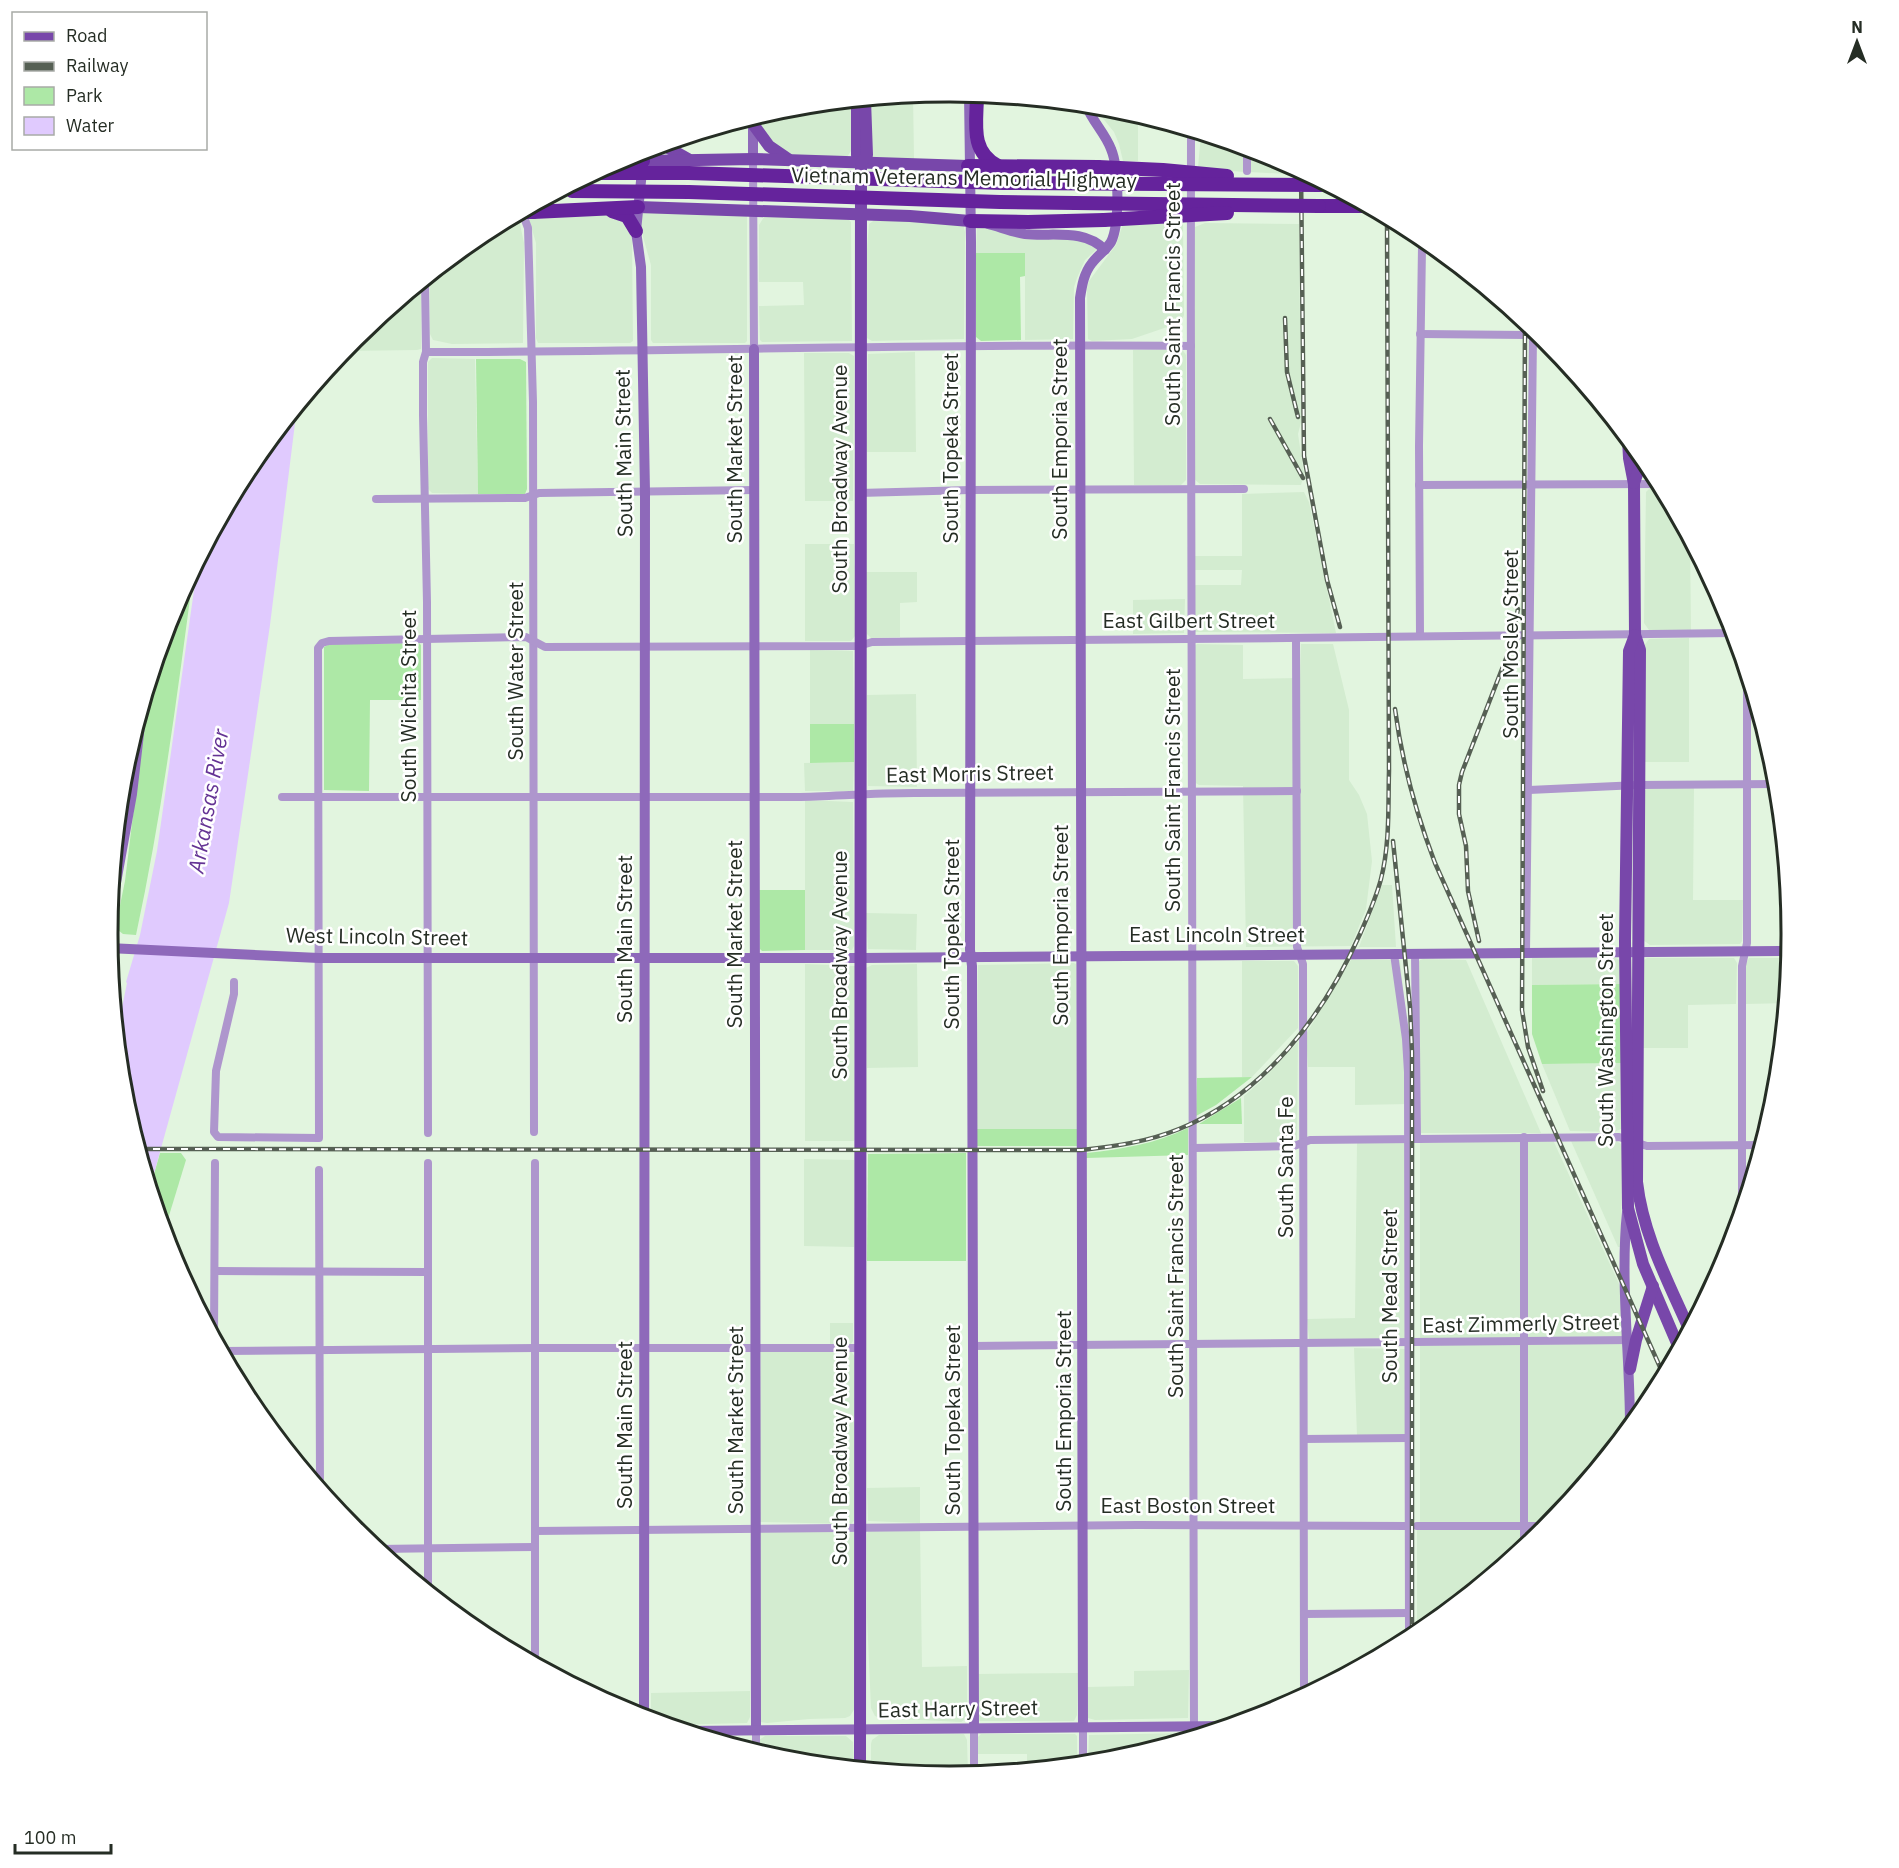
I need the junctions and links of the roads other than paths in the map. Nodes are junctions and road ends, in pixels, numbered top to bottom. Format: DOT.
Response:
graph roads {
  1 [pos="969,103"];
  2 [pos="977,103"];
  3 [pos="866,107"];
  4 [pos="856,108"];
  5 [pos="1092,115"];
  6 [pos="756,125"];
  7 [pos="753,126"];
  8 [pos="1191,138"];
  9 [pos="672,150"];
  10 [pos="656,156"];
  11 [pos="1247,157"];
  12 [pos="753,159"];
  13 [pos="643,160"];
  14 [pos="691,161"];
  15 [pos="792,161"];
  16 [pos="861,163"];
  17 [pos="968,165"];
  18 [pos="998,166"];
  19 [pos="1247,171"];
  20 [pos="616,172"];
  21 [pos="1307,183"];
  22 [pos="1310,185"];
  23 [pos="576,191"];
  24 [pos="1319,206"];
  25 [pos="1352,206"];
  26 [pos="638,207"];
  27 [pos="604,209"];
  28 [pos="536,212"];
  29 [pos="753,212"];
  30 [pos="860,214"];
  31 [pos="527,217"];
  32 [pos="970,221"];
  33 [pos="636,231"];
  34 [pos="1422,249"];
  35 [pos="1105,250"];
  36 [pos="425,288"];
  37 [pos="1420,334"];
  38 [pos="1526,335"];
  39 [pos="1080,345"];
  40 [pos="1537,345"];
  41 [pos="970,346"];
  42 [pos="1191,346"];
  43 [pos="754,349"];
  44 [pos="859,349"];
  45 [pos="642,350"];
  46 [pos="426,352"];
  47 [pos="531,352"];
  48 [pos="1629,455"];
  49 [pos="1639,469"];
  50 [pos="1634,484"];
  51 [pos="1649,484"];
  52 [pos="1419,485"];
  53 [pos="1531,486"];
  54 [pos="1080,489"];
  55 [pos="1191,489"];
  56 [pos="1244,489"];
  57 [pos="755,490"];
  58 [pos="970,490"];
  59 [pos="645,492"];
  60 [pos="859,493"];
  61 [pos="534,495"];
  62 [pos="424,498"];
  63 [pos="376,499"];
  64 [pos="1724,633"];
  65 [pos="1635,635"];
  66 [pos="1420,636"];
  67 [pos="1528,637"];
  68 [pos="427,639"];
  69 [pos="1191,639"];
  70 [pos="1296,639"];
  71 [pos="1080,640"];
  72 [pos="534,641"];
  73 [pos="970,641"];
  74 [pos="644,646"];
  75 [pos="755,646"];
  76 [pos="859,646"];
  77 [pos="1748,703"];
  78 [pos="136,760"];
  79 [pos="1768,784"];
  80 [pos="1748,785"];
  81 [pos="1632,786"];
  82 [pos="1529,790"];
  83 [pos="1080,791"];
  84 [pos="1191,791"];
  85 [pos="1297,791"];
  86 [pos="970,792"];
  87 [pos="319,796"];
  88 [pos="859,796"];
  89 [pos="282,797"];
  90 [pos="427,797"];
  91 [pos="534,797"];
  92 [pos="645,797"];
  93 [pos="755,797"];
  94 [pos="123,845"];
  95 [pos="118,948"];
  96 [pos="1781,951"];
  97 [pos="1526,952"];
  98 [pos="1632,952"];
  99 [pos="1745,952"];
  100 [pos="1414,953"];
  101 [pos="1300,954"];
  102 [pos="1394,954"];
  103 [pos="1191,955"];
  104 [pos="971,956"];
  105 [pos="1081,956"];
  106 [pos="645,957"];
  107 [pos="755,957"];
  108 [pos="319,958"];
  109 [pos="426,958"];
  110 [pos="534,958"];
  111 [pos="861,958"];
  112 [pos="234,982"];
  113 [pos="534,1132"];
  114 [pos="428,1133"];
  115 [pos="1524,1137"];
  116 [pos="1412,1138"];
  117 [pos="1632,1142"];
  118 [pos="1303,1143"];
  119 [pos="1742,1145"];
  120 [pos="1754,1145"];
  121 [pos="1194,1148"];
  122 [pos="215,1163"];
  123 [pos="428,1163"];
  124 [pos="535,1163"];
  125 [pos="319,1170"];
  126 [pos="1742,1185"];
  127 [pos="1628,1208"];
  128 [pos="1657,1255"];
  129 [pos="215,1271"];
  130 [pos="427,1272"];
  131 [pos="319,1273"];
  132 [pos="1653,1288"];
  133 [pos="1686,1321"];
  134 [pos="214,1323"];
  135 [pos="1632,1340"];
  136 [pos="1675,1340"];
  137 [pos="1523,1341"];
  138 [pos="1304,1343"];
  139 [pos="1409,1343"];
  140 [pos="1194,1344"];
  141 [pos="973,1346"];
  142 [pos="1083,1346"];
  143 [pos="755,1347"];
  144 [pos="536,1348"];
  145 [pos="645,1348"];
  146 [pos="860,1348"];
  147 [pos="428,1350"];
  148 [pos="230,1351"];
  149 [pos="319,1351"];
  150 [pos="1630,1369"];
  151 [pos="1630,1412"];
  152 [pos="1408,1438"];
  153 [pos="1304,1439"];
  154 [pos="320,1478"];
  155 [pos="1194,1524"];
  156 [pos="1084,1525"];
  157 [pos="973,1526"];
  158 [pos="1304,1526"];
  159 [pos="1413,1526"];
  160 [pos="1524,1526"];
  161 [pos="1534,1526"];
  162 [pos="756,1529"];
  163 [pos="860,1529"];
  164 [pos="644,1530"];
  165 [pos="535,1531"];
  166 [pos="1524,1535"];
  167 [pos="535,1547"];
  168 [pos="427,1548"];
  169 [pos="389,1549"];
  170 [pos="428,1582"];
  171 [pos="1409,1613"];
  172 [pos="1304,1614"];
  173 [pos="1409,1628"];
  174 [pos="535,1656"];
  175 [pos="1304,1686"];
  176 [pos="644,1708"];
  177 [pos="1083,1727"];
  178 [pos="974,1728"];
  179 [pos="1194,1729"];
  180 [pos="756,1730"];
  181 [pos="860,1730"];
  182 [pos="710,1731"];
  183 [pos="1188,1731"];
  184 [pos="756,1743"];
  185 [pos="1083,1755"];
  186 [pos="860,1761"];
  187 [pos="974,1765"];
  1 -- 17 [label="street, South Topeka Street"];
  2 -- 18 [label="highway"];
  3 -- 16 [label="main road, South Broadway Avenue"];
  4 -- 16 [label="main road, South Broadway Avenue"];
  5 -- 35 [label="street, South Emporia Street"];
  6 -- 15 [label="main road"];
  7 -- 12 [label="street, South Market Street"];
  8 -- 42 [label="street, South Saint Francis Street"];
  9 -- 14 [label="main road"];
  10 -- 14 [label="main road"];
  11 -- 19 [label="street"];
  12 -- 14 [label="main road"];
  12 -- 15 [label="main road"];
  12 -- 29 [label="street, South Market Street"];
  13 -- 26 [label="street, South Main Street"];
  15 -- 16 [label="main road"];
  16 -- 17 [label="main road"];
  16 -- 30 [label="main road, South Broadway Avenue"];
  17 -- 18 [label="highway"];
  17 -- 32 [label="street, South Topeka Street"];
  18 -- 21 [label="highway, bridge"];
  20 -- 22 [label="highway, Vietnam Veterans Memorial Highway, bridge"];
  23 -- 24 [label="highway, Vietnam Veterans Memorial Highway, bridge"];
  24 -- 25 [label="highway, Vietnam Veterans Memorial Highway"];
  24 -- 32 [label="highway, bridge"];
  26 -- 27 [label="highway"];
  26 -- 29 [label="main road"];
  26 -- 33 [label="street, South Main Street"];
  27 -- 28 [label="highway"];
  27 -- 33 [label="highway"];
  29 -- 30 [label="main road"];
  29 -- 43 [label="street, South Market Street"];
  30 -- 32 [label="main road"];
  30 -- 44 [label="main road, South Broadway Avenue"];
  31 -- 47 [label="street, South Water Street"];
  32 -- 35 [label="street"];
  32 -- 41 [label="street, South Topeka Street"];
  33 -- 45 [label="street, South Main Street"];
  34 -- 37 [label="street"];
  35 -- 39 [label="street, South Emporia Street"];
  36 -- 46 [label="street, South Wichita Street"];
  37 -- 38 [label="street"];
  37 -- 52 [label="street"];
  39 -- 41 [label="street"];
  39 -- 42 [label="street"];
  39 -- 54 [label="street, South Emporia Street"];
  40 -- 53 [label="street, South Mosley Street"];
  41 -- 44 [label="street"];
  41 -- 58 [label="street, South Topeka Street"];
  42 -- 55 [label="street, South Saint Francis Street"];
  43 -- 44 [label="street"];
  43 -- 45 [label="street"];
  43 -- 57 [label="street, South Market Street"];
  44 -- 60 [label="main road, South Broadway Avenue"];
  45 -- 47 [label="street"];
  45 -- 59 [label="street, South Main Street"];
  46 -- 47 [label="street"];
  46 -- 62 [label="street, South Wichita Street"];
  47 -- 61 [label="street, South Water Street"];
  48 -- 50 [label="main road, South Washington Street"];
  49 -- 50 [label="main road, South Washington Street"];
  50 -- 51 [label="street"];
  50 -- 53 [label="street"];
  50 -- 65 [label="main road, South Washington Street"];
  52 -- 53 [label="street"];
  52 -- 66 [label="street"];
  53 -- 67 [label="street, South Mosley Street"];
  54 -- 55 [label="street"];
  54 -- 58 [label="street"];
  54 -- 71 [label="street, South Emporia Street"];
  55 -- 56 [label="street"];
  55 -- 69 [label="street, South Saint Francis Street"];
  57 -- 59 [label="street"];
  57 -- 75 [label="street, South Market Street"];
  58 -- 60 [label="street"];
  58 -- 73 [label="street, South Topeka Street"];
  59 -- 61 [label="street"];
  59 -- 74 [label="street, South Main Street"];
  60 -- 76 [label="main road, South Broadway Avenue"];
  61 -- 62 [label="street"];
  61 -- 72 [label="street, South Water Street"];
  62 -- 63 [label="street"];
  62 -- 68 [label="street, South Wichita Street"];
  64 -- 65 [label="street, East Gilbert Street"];
  65 -- 67 [label="street, East Gilbert Street"];
  65 -- 81 [label="main road, South Washington Street"];
  66 -- 67 [label="street, East Gilbert Street"];
  66 -- 70 [label="street, East Gilbert Street"];
  67 -- 82 [label="street, South Mosley Street"];
  68 -- 72 [label="street, East Gilbert Street"];
  68 -- 87 [label="street, East Gilbert Street"];
  68 -- 90 [label="street, South Wichita Street"];
  69 -- 70 [label="street, East Gilbert Street"];
  69 -- 71 [label="street, East Gilbert Street"];
  69 -- 84 [label="street, South Saint Francis Street"];
  70 -- 85 [label="street, South Santa Fe"];
  71 -- 73 [label="street, East Gilbert Street"];
  71 -- 83 [label="street, South Emporia Street"];
  72 -- 74 [label="street, East Gilbert Street"];
  72 -- 91 [label="street, South Water Street"];
  73 -- 76 [label="street, East Gilbert Street"];
  73 -- 86 [label="street, South Topeka Street"];
  74 -- 75 [label="street, East Gilbert Street"];
  74 -- 92 [label="street, South Main Street"];
  75 -- 76 [label="street, East Gilbert Street"];
  75 -- 93 [label="street, South Market Street"];
  76 -- 88 [label="main road, South Broadway Avenue"];
  77 -- 80 [label="street"];
  78 -- 94 [label="street"];
  79 -- 80 [label="street"];
  80 -- 81 [label="street"];
  80 -- 99 [label="street"];
  81 -- 82 [label="street"];
  81 -- 98 [label="main road, South Washington Street"];
  82 -- 97 [label="street, South Mosley Street"];
  83 -- 84 [label="street, East Morris Street"];
  83 -- 86 [label="street, East Morris Street"];
  83 -- 105 [label="street, South Emporia Street"];
  84 -- 85 [label="street, East Morris Street"];
  84 -- 103 [label="street, South Saint Francis Street"];
  85 -- 101 [label="street, South Santa Fe"];
  86 -- 88 [label="street, East Morris Street"];
  86 -- 104 [label="street, South Topeka Street"];
  87 -- 89 [label="street, East Morris Street"];
  87 -- 90 [label="street, East Morris Street"];
  87 -- 108 [label="street"];
  88 -- 93 [label="street, East Morris Street"];
  88 -- 111 [label="main road, South Broadway Avenue"];
  90 -- 91 [label="street, East Morris Street"];
  90 -- 109 [label="street, South Wichita Street"];
  91 -- 92 [label="street, East Morris Street"];
  91 -- 110 [label="street, South Water Street"];
  92 -- 93 [label="street, East Morris Street"];
  92 -- 106 [label="street, South Main Street"];
  93 -- 107 [label="street, South Market Street"];
  95 -- 108 [label="street, West Lincoln Street"];
  96 -- 99 [label="street, East Lincoln Street"];
  97 -- 98 [label="street, East Lincoln Street"];
  97 -- 100 [label="street, East Lincoln Street"];
  98 -- 99 [label="street, East Lincoln Street"];
  98 -- 117 [label="main road, South Washington Street"];
  99 -- 119 [label="street"];
  100 -- 102 [label="street, East Lincoln Street"];
  100 -- 116 [label="street, South Mead Street"];
  101 -- 102 [label="street, East Lincoln Street"];
  101 -- 103 [label="street, East Lincoln Street"];
  101 -- 118 [label="street, South Santa Fe"];
  102 -- 116 [label="street, South Mead Street"];
  103 -- 105 [label="street, East Lincoln Street"];
  103 -- 121 [label="street, South Saint Francis Street"];
  104 -- 105 [label="street, East Lincoln Street"];
  104 -- 111 [label="street, East Lincoln Street"];
  104 -- 141 [label="street, South Topeka Street"];
  105 -- 142 [label="street, South Emporia Street"];
  106 -- 107 [label="street, East Lincoln Street"];
  106 -- 110 [label="street, West Lincoln Street"];
  106 -- 145 [label="street, South Main Street"];
  107 -- 111 [label="street, East Lincoln Street"];
  107 -- 143 [label="street, South Market Street"];
  108 -- 109 [label="street, West Lincoln Street"];
  108 -- 112 [label="street"];
  109 -- 110 [label="street, West Lincoln Street"];
  109 -- 114 [label="street, South Wichita Street"];
  110 -- 113 [label="street, South Water Street"];
  111 -- 146 [label="main road, South Broadway Avenue"];
  115 -- 116 [label="street"];
  115 -- 117 [label="street"];
  115 -- 137 [label="street"];
  116 -- 118 [label="street"];
  116 -- 139 [label="street, South Mead Street"];
  117 -- 119 [label="street"];
  117 -- 127 [label="main road, South Washington Street"];
  117 -- 128 [label="main road"];
  118 -- 121 [label="street"];
  118 -- 138 [label="street, South Santa Fe"];
  119 -- 120 [label="street"];
  119 -- 126 [label="street"];
  121 -- 140 [label="street, South Saint Francis Street"];
  122 -- 129 [label="street"];
  123 -- 130 [label="street"];
  124 -- 144 [label="street"];
  125 -- 131 [label="street"];
  127 -- 132 [label="main road"];
  127 -- 135 [label="street, South Washington Street"];
  128 -- 132 [label="main road"];
  128 -- 133 [label="main road"];
  129 -- 131 [label="street"];
  129 -- 134 [label="street"];
  130 -- 131 [label="street"];
  130 -- 147 [label="street"];
  131 -- 149 [label="street"];
  132 -- 135 [label="main road"];
  132 -- 136 [label="main road"];
  135 -- 137 [label="street, East Zimmerly Street"];
  135 -- 150 [label="main road"];
  137 -- 139 [label="street, East Zimmerly Street"];
  137 -- 160 [label="street"];
  138 -- 139 [label="street, East Zimmerly Street"];
  138 -- 140 [label="street, East Zimmerly Street"];
  138 -- 153 [label="street, South Santa Fe"];
  139 -- 152 [label="street, South Mead Street"];
  140 -- 142 [label="street, East Zimmerly Street"];
  140 -- 155 [label="street, South Saint Francis Street"];
  141 -- 142 [label="street, East Zimmerly Street"];
  141 -- 157 [label="street, South Topeka Street"];
  142 -- 156 [label="street, South Emporia Street"];
  143 -- 145 [label="street"];
  143 -- 146 [label="street"];
  143 -- 162 [label="street, South Market Street"];
  144 -- 145 [label="street"];
  144 -- 147 [label="street"];
  144 -- 165 [label="street"];
  145 -- 164 [label="street, South Main Street"];
  146 -- 163 [label="main road, South Broadway Avenue"];
  147 -- 149 [label="street"];
  147 -- 168 [label="street"];
  148 -- 149 [label="street"];
  149 -- 154 [label="street"];
  150 -- 151 [label="street"];
  152 -- 153 [label="street"];
  152 -- 159 [label="street, South Mead Street"];
  153 -- 158 [label="street, South Santa Fe"];
  155 -- 156 [label="street, East Boston Street"];
  155 -- 158 [label="street, East Boston Street"];
  155 -- 179 [label="street, South Saint Francis Street"];
  156 -- 157 [label="street, East Boston Street"];
  156 -- 177 [label="street, South Emporia Street"];
  157 -- 163 [label="street, East Boston Street"];
  157 -- 178 [label="street, South Topeka Street"];
  158 -- 159 [label="street, East Boston Street"];
  158 -- 172 [label="street, South Santa Fe"];
  159 -- 160 [label="street, East Boston Street"];
  159 -- 171 [label="street, South Mead Street"];
  160 -- 161 [label="street, East Boston Street"];
  160 -- 166 [label="street"];
  162 -- 163 [label="street, East Boston Street"];
  162 -- 164 [label="street, East Boston Street"];
  162 -- 180 [label="street, South Market Street"];
  163 -- 181 [label="main road, South Broadway Avenue"];
  164 -- 165 [label="street, East Boston Street"];
  164 -- 176 [label="street, South Main Street"];
  165 -- 167 [label="street"];
  167 -- 168 [label="street"];
  167 -- 174 [label="street"];
  168 -- 169 [label="street"];
  168 -- 170 [label="street"];
  171 -- 172 [label="street"];
  171 -- 173 [label="street, South Mead Street"];
  172 -- 175 [label="street, South Santa Fe"];
  177 -- 178 [label="street, East Harry Street"];
  177 -- 183 [label="street, East Harry Street"];
  177 -- 185 [label="street, South Emporia Street"];
  178 -- 181 [label="street, East Harry Street"];
  178 -- 187 [label="street, South Topeka Street"];
  180 -- 181 [label="street, East Harry Street"];
  180 -- 182 [label="street, East Harry Street"];
  180 -- 184 [label="street, South Market Street"];
  181 -- 186 [label="main road, South Broadway Avenue"];
}
